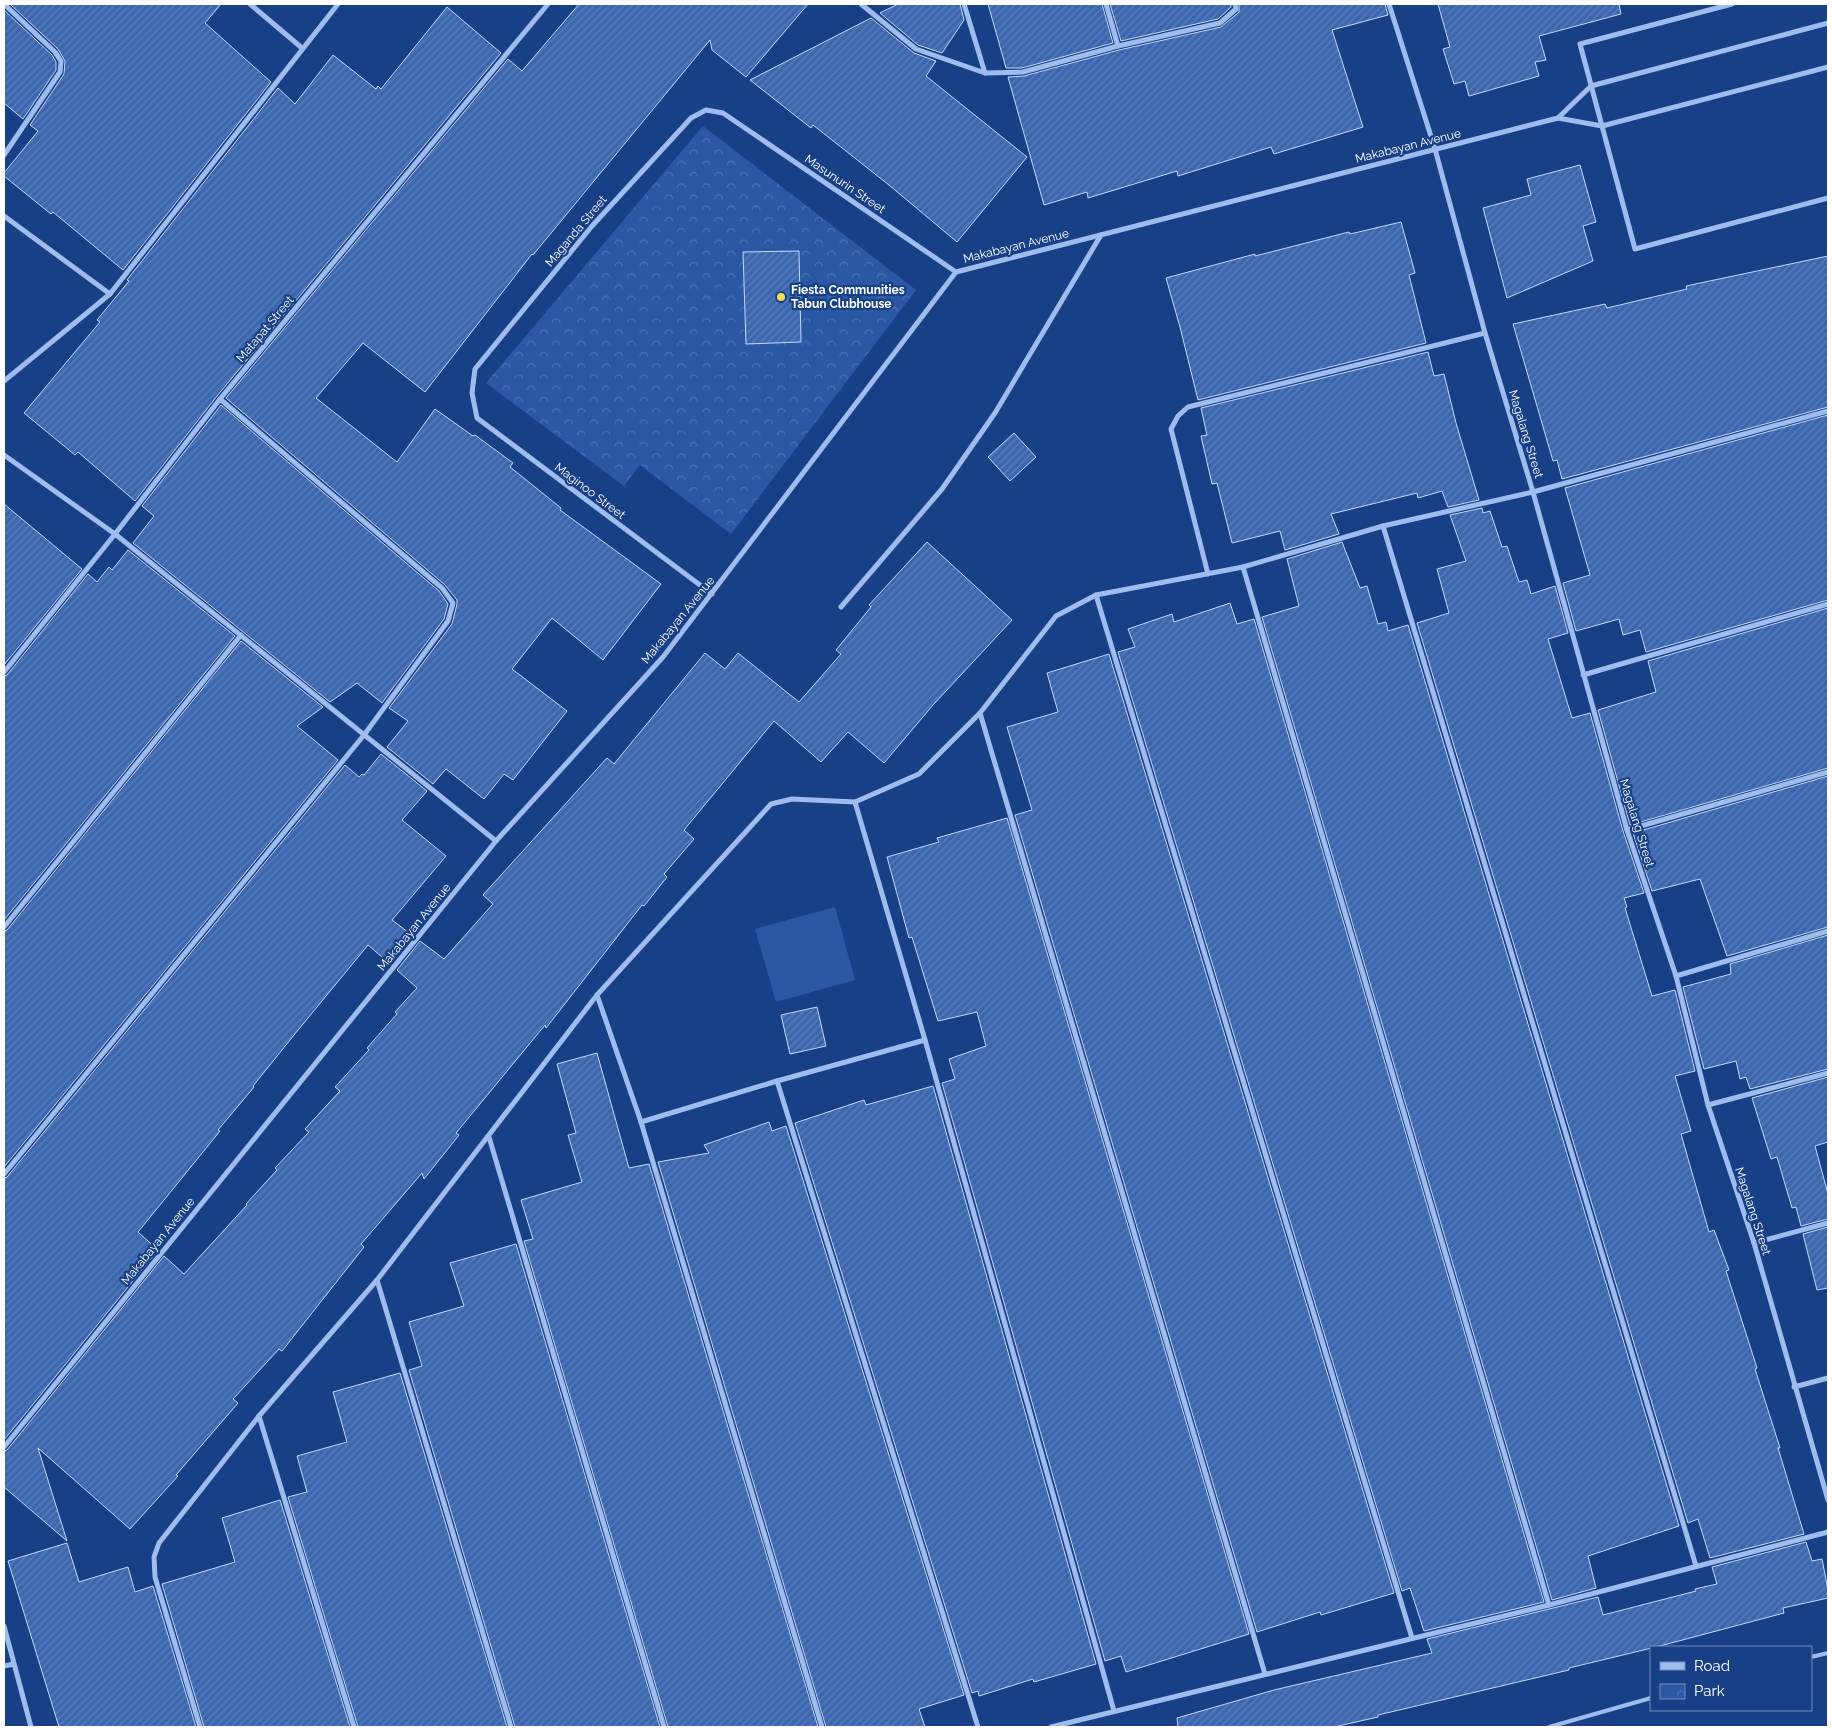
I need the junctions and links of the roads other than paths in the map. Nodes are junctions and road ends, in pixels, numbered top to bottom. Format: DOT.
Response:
graph roads {
  1 [pos="4,4"];
  2 [pos="250,4"];
  3 [pos="338,4"];
  4 [pos="548,4"];
  5 [pos="861,4"];
  6 [pos="964,4"];
  7 [pos="1106,4"];
  8 [pos="1235,4"];
  9 [pos="1389,4"];
  10 [pos="1732,4"];
  11 [pos="1828,23"];
  12 [pos="1118,46"];
  13 [pos="302,48"];
  14 [pos="1828,67"];
  15 [pos="985,73"];
  16 [pos="1591,86"];
  17 [pos="723,113"];
  18 [pos="1558,118"];
  19 [pos="1602,126"];
  20 [pos="1435,150"];
  21 [pos="4,155"];
  22 [pos="1828,198"];
  23 [pos="4,216"];
  24 [pos="1101,235"];
  25 [pos="956,272"];
  26 [pos="110,294"];
  27 [pos="1485,333"];
  28 [pos="4,382"];
  29 [pos="472,394"];
  30 [pos="220,399"];
  31 [pos="1828,411"];
  32 [pos="4,455"];
  33 [pos="1533,492"];
  34 [pos="1383,526"];
  35 [pos="115,534"];
  36 [pos="1243,567"];
  37 [pos="1208,574"];
  38 [pos="712,594"];
  39 [pos="1096,595"];
  40 [pos="1828,604"];
  41 [pos="841,608"];
  42 [pos="240,635"];
  43 [pos="4,672"];
  44 [pos="1583,675"];
  45 [pos="980,713"];
  46 [pos="364,735"];
  47 [pos="1828,772"];
  48 [pos="855,802"];
  49 [pos="1627,830"];
  50 [pos="496,842"];
  51 [pos="4,927"];
  52 [pos="1828,931"];
  53 [pos="1676,976"];
  54 [pos="597,995"];
  55 [pos="924,1040"];
  56 [pos="1828,1073"];
  57 [pos="777,1081"];
  58 [pos="1708,1105"];
  59 [pos="641,1122"];
  60 [pos="489,1137"];
  61 [pos="4,1174"];
  62 [pos="1828,1223"];
  63 [pos="1754,1243"];
  64 [pos="377,1280"];
  65 [pos="1828,1378"];
  66 [pos="1794,1386"];
  67 [pos="259,1416"];
  68 [pos="4,1447"];
  69 [pos="1828,1500"];
  70 [pos="1828,1532"];
  71 [pos="1696,1566"];
  72 [pos="1549,1604"];
  73 [pos="4,1626"];
  74 [pos="1412,1638"];
  75 [pos="1828,1653"];
  76 [pos="1812,1657"];
  77 [pos="14,1664"];
  78 [pos="4,1666"];
  79 [pos="1265,1674"];
  80 [pos="1650,1698"];
  81 [pos="1114,1711"];
  82 [pos="31,1727"];
  83 [pos="200,1727"];
  84 [pos="354,1727"];
  85 [pos="511,1727"];
  86 [pos="664,1727"];
  87 [pos="822,1727"];
  88 [pos="978,1727"];
  89 [pos="1051,1727"];
  90 [pos="1548,1727"];
  1 -- 21 [label="street"];
  2 -- 13 [label="street"];
  3 -- 13 [label="street"];
  4 -- 30 [label="street, Matapat Street"];
  5 -- 15 [label="street"];
  6 -- 15 [label="street"];
  7 -- 12 [label="street"];
  8 -- 12 [label="street"];
  9 -- 20 [label="street, Magalang Street"];
  10 -- 16 [label="street"];
  11 -- 16 [label="street, Makabayan Avenue"];
  12 -- 15 [label="street"];
  13 -- 26 [label="street"];
  14 -- 19 [label="street, Makabayan Avenue"];
  16 -- 18 [label="street, Makabayan Avenue"];
  16 -- 19 [label="street"];
  17 -- 25 [label="street, Masunurin Street"];
  17 -- 29 [label="street, Maganda Street"];
  18 -- 19 [label="street, Makabayan Avenue"];
  18 -- 20 [label="street, Makabayan Avenue"];
  19 -- 22 [label="street"];
  20 -- 24 [label="street, Makabayan Avenue"];
  20 -- 27 [label="street, Magalang Street"];
  23 -- 26 [label="street"];
  24 -- 25 [label="street, Makabayan Avenue"];
  24 -- 41 [label="street"];
  25 -- 38 [label="street, Makabayan Avenue"];
  26 -- 28 [label="street"];
  27 -- 33 [label="street, Magalang Street"];
  27 -- 37 [label="street"];
  29 -- 38 [label="street, Maginoo Street"];
  30 -- 35 [label="street, Matapat Street"];
  30 -- 46 [label="street"];
  31 -- 33 [label="street"];
  32 -- 35 [label="street"];
  33 -- 34 [label="street"];
  33 -- 44 [label="street, Magalang Street"];
  34 -- 36 [label="street"];
  34 -- 71 [label="street"];
  35 -- 42 [label="street"];
  35 -- 43 [label="street, Matapat Street"];
  36 -- 37 [label="street"];
  36 -- 72 [label="street"];
  37 -- 39 [label="street"];
  38 -- 50 [label="street, Makabayan Avenue"];
  39 -- 45 [label="street"];
  39 -- 74 [label="street"];
  40 -- 44 [label="street"];
  42 -- 46 [label="street"];
  42 -- 51 [label="street"];
  44 -- 49 [label="street, Magalang Street"];
  45 -- 48 [label="street"];
  45 -- 79 [label="street"];
  46 -- 50 [label="street"];
  46 -- 61 [label="street"];
  47 -- 49 [label="street"];
  48 -- 54 [label="street"];
  48 -- 55 [label="street"];
  49 -- 53 [label="street, Magalang Street"];
  50 -- 68 [label="street, Makabayan Avenue"];
  52 -- 53 [label="street"];
  53 -- 58 [label="street, Magalang Street"];
  54 -- 59 [label="street"];
  54 -- 60 [label="street"];
  55 -- 57 [label="street"];
  55 -- 81 [label="street"];
  56 -- 58 [label="street"];
  57 -- 59 [label="street"];
  57 -- 88 [label="street"];
  58 -- 63 [label="street, Magalang Street"];
  59 -- 87 [label="street"];
  60 -- 64 [label="street"];
  60 -- 86 [label="street"];
  62 -- 63 [label="street"];
  63 -- 66 [label="street, Magalang Street"];
  64 -- 67 [label="street"];
  64 -- 85 [label="street"];
  65 -- 66 [label="street"];
  66 -- 69 [label="street, Magalang Street"];
  67 -- 83 [label="street"];
  67 -- 84 [label="street"];
  70 -- 71 [label="street"];
  71 -- 72 [label="street"];
  72 -- 74 [label="street"];
  73 -- 77 [label="street"];
  74 -- 79 [label="street"];
  75 -- 76 [label="lane"];
  77 -- 78 [label="street"];
  77 -- 82 [label="street"];
  79 -- 81 [label="street"];
  80 -- 90 [label="lane"];
  81 -- 89 [label="street"];
}
